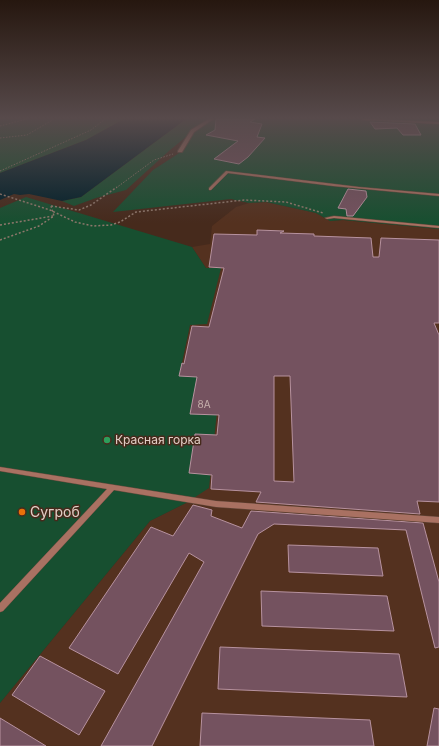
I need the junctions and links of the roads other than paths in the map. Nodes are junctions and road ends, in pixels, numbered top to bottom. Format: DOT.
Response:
graph roads {
  1 [pos="210,189"];
  2 [pos="439,195"];
  3 [pos="327,218"];
  4 [pos="439,227"];
  5 [pos="0,469"];
  6 [pos="112,487"];
  7 [pos="439,520"];
  8 [pos="0,608"];
  1 -- 2 [label="lane"];
  3 -- 4 [label="lane"];
  5 -- 6 [label="lane"];
  6 -- 7 [label="lane"];
  6 -- 8 [label="lane"];
}
